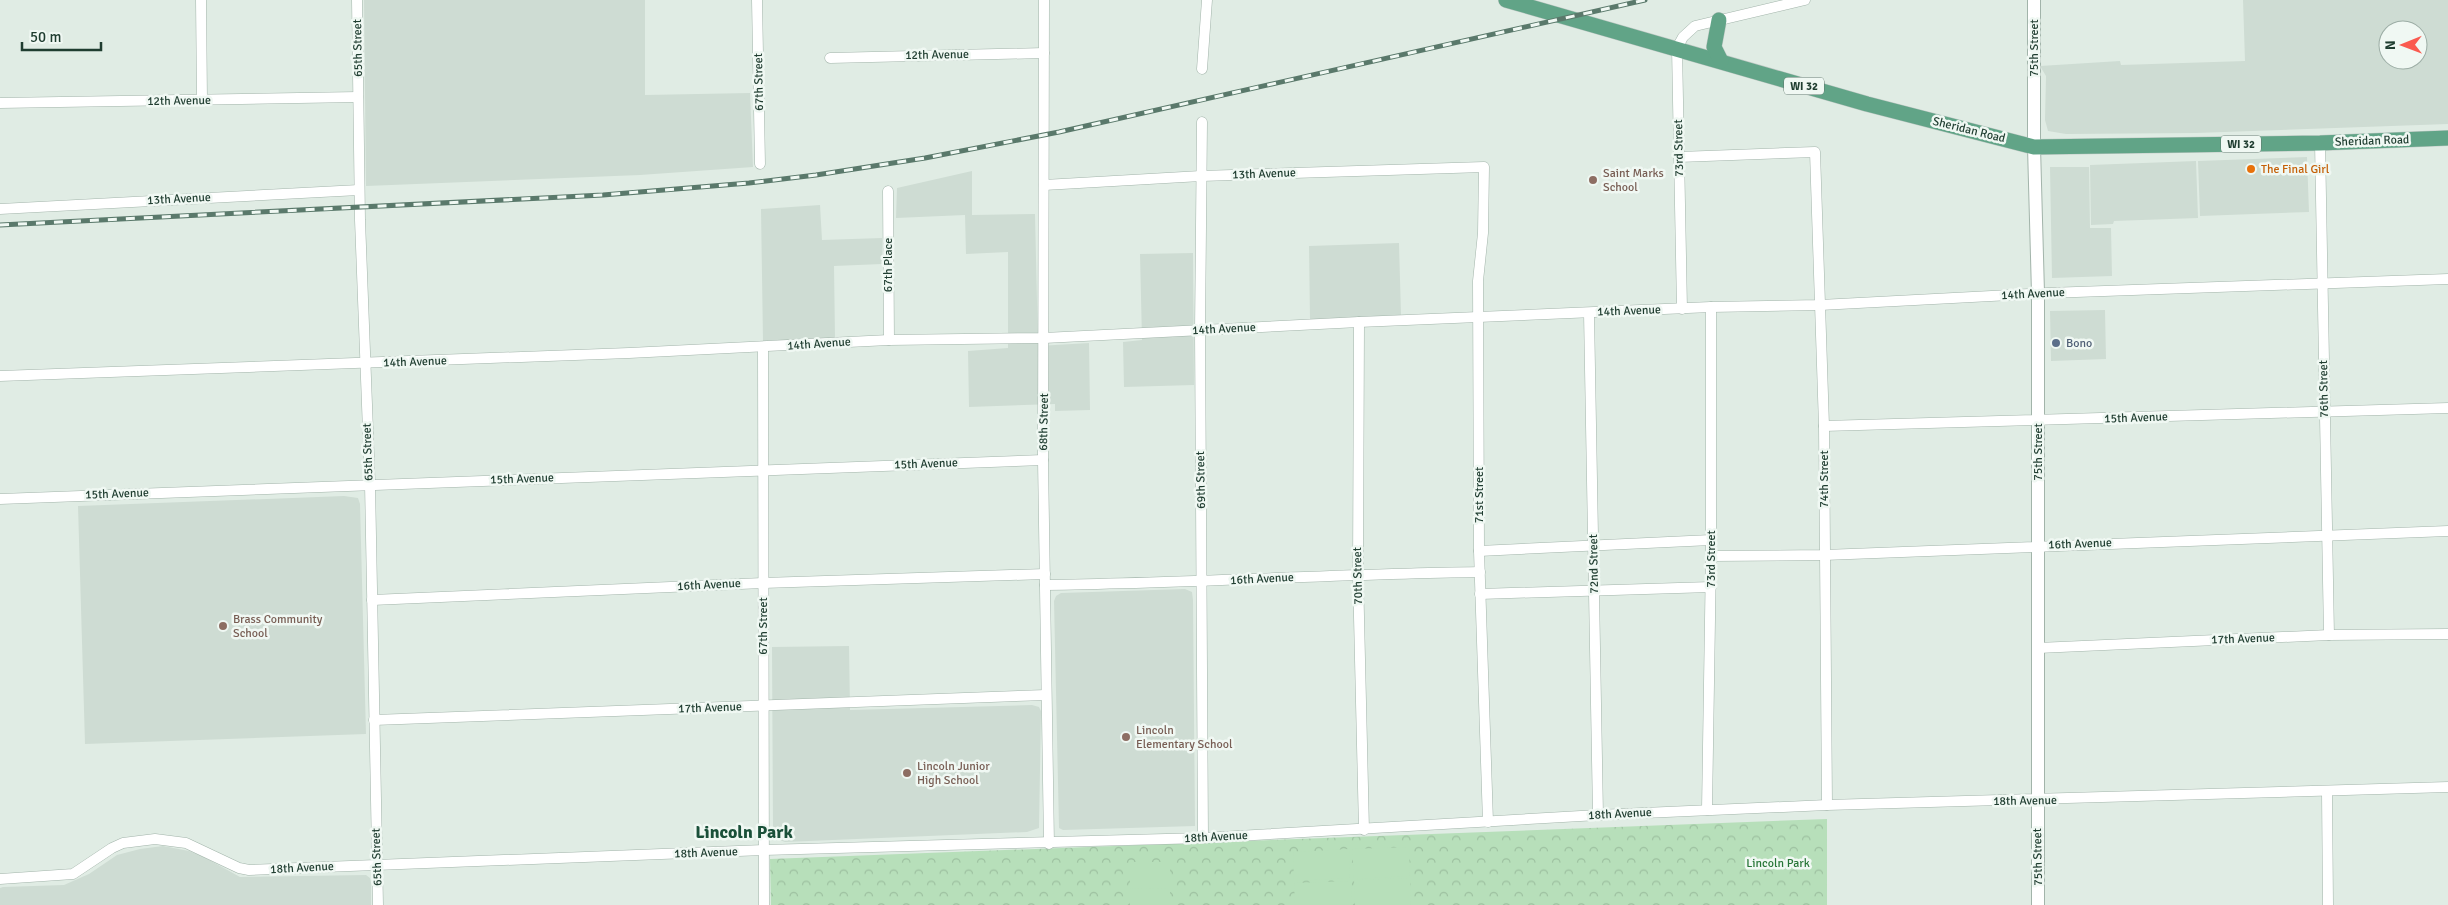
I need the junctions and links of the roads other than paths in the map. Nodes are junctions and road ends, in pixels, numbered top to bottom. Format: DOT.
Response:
graph roads {
  1 [pos="201,0"];
  2 [pos="357,0"];
  3 [pos="757,0"];
  4 [pos="1044,0"];
  5 [pos="1207,0"];
  6 [pos="1805,0"];
  7 [pos="2034,0"];
  8 [pos="1517,1"];
  9 [pos="1719,20"];
  10 [pos="1678,48"];
  11 [pos="1044,53"];
  12 [pos="830,58"];
  13 [pos="1720,61"];
  14 [pos="1202,69"];
  15 [pos="358,97"];
  16 [pos="202,100"];
  17 [pos="0,103"];
  18 [pos="1202,122"];
  19 [pos="2448,138"];
  20 [pos="2320,143"];
  21 [pos="2034,147"];
  22 [pos="1679,157"];
  23 [pos="760,164"];
  24 [pos="1484,167"];
  25 [pos="1201,176"];
  26 [pos="1044,184"];
  27 [pos="359,190"];
  28 [pos="888,191"];
  29 [pos="0,209"];
  30 [pos="2448,280"];
  31 [pos="2322,283"];
  32 [pos="2038,294"];
  33 [pos="1820,305"];
  34 [pos="1711,308"];
  35 [pos="1682,309"];
  36 [pos="1589,313"];
  37 [pos="1478,317"];
  38 [pos="1359,322"];
  39 [pos="1200,331"];
  40 [pos="1044,338"];
  41 [pos="889,340"];
  42 [pos="763,348"];
  43 [pos="365,364"];
  44 [pos="0,376"];
  45 [pos="2448,408"];
  46 [pos="2325,412"];
  47 [pos="2038,421"];
  48 [pos="1824,426"];
  49 [pos="1043,460"];
  50 [pos="763,470"];
  51 [pos="370,484"];
  52 [pos="0,499"];
  53 [pos="2448,531"];
  54 [pos="2327,534"];
  55 [pos="1711,540"];
  56 [pos="1593,544"];
  57 [pos="2038,546"];
  58 [pos="1479,550"];
  59 [pos="1824,555"];
  60 [pos="1711,556"];
  61 [pos="1480,572"];
  62 [pos="1045,574"];
  63 [pos="1358,574"];
  64 [pos="1202,582"];
  65 [pos="763,583"];
  66 [pos="1045,585"];
  67 [pos="1711,587"];
  68 [pos="1594,590"];
  69 [pos="1480,594"];
  70 [pos="372,600"];
  71 [pos="2448,634"];
  72 [pos="2329,635"];
  73 [pos="2038,648"];
  74 [pos="1046,695"];
  75 [pos="764,706"];
  76 [pos="374,720"];
  77 [pos="2448,787"];
  78 [pos="2327,792"];
  79 [pos="2038,801"];
  80 [pos="1827,805"];
  81 [pos="1707,810"];
  82 [pos="1598,815"];
  83 [pos="1488,822"];
  84 [pos="1364,830"];
  85 [pos="1203,838"];
  86 [pos="1049,844"];
  87 [pos="764,850"];
  88 [pos="377,864"];
  89 [pos="0,879"];
  90 [pos="378,905"];
  91 [pos="764,905"];
  92 [pos="2038,905"];
  93 [pos="2328,905"];
  1 -- 16 [label="street"];
  2 -- 15 [label="street, 65th Street"];
  3 -- 23 [label="street, 67th Street"];
  4 -- 11 [label="street, 68th Street"];
  5 -- 14 [label="street"];
  6 -- 9 [label="street"];
  7 -- 21 [label="street, 75th Street"];
  8 -- 10 [label="main road, Sheridan Road / WI 32"];
  9 -- 10 [label="street"];
  9 -- 13 [label="main road"];
  10 -- 13 [label="main road, Sheridan Road / WI 32"];
  10 -- 22 [label="street, 73rd Street"];
  11 -- 12 [label="street, 12th Avenue"];
  11 -- 26 [label="street, 68th Street"];
  13 -- 21 [label="main road, Sheridan Road / WI 32"];
  15 -- 16 [label="street, 12th Avenue"];
  15 -- 27 [label="street, 65th Street"];
  16 -- 17 [label="street, 12th Avenue"];
  18 -- 25 [label="street, 69th Street"];
  19 -- 20 [label="main road, Sheridan Road / WI 32"];
  20 -- 21 [label="main road, Sheridan Road / WI 32"];
  20 -- 31 [label="street, 76th Street"];
  21 -- 32 [label="street, 75th Street"];
  22 -- 33 [label="street, 74th Street"];
  22 -- 35 [label="street, 73rd Street"];
  24 -- 25 [label="street, 13th Avenue"];
  24 -- 37 [label="street, 71st Street"];
  25 -- 26 [label="street, 13th Avenue"];
  25 -- 39 [label="street, 69th Street"];
  26 -- 40 [label="street, 68th Street"];
  27 -- 29 [label="street, 13th Avenue"];
  27 -- 43 [label="street, 65th Street"];
  28 -- 41 [label="street, 67th Place"];
  30 -- 31 [label="street, 14th Avenue"];
  31 -- 32 [label="street, 14th Avenue"];
  31 -- 46 [label="street, 76th Street"];
  32 -- 33 [label="street, 14th Avenue"];
  32 -- 47 [label="street, 75th Street"];
  33 -- 34 [label="street, 14th Avenue"];
  33 -- 48 [label="street, 74th Street"];
  34 -- 35 [label="street, 14th Avenue"];
  34 -- 55 [label="street, 73rd Street"];
  35 -- 36 [label="street, 14th Avenue"];
  36 -- 37 [label="street, 14th Avenue"];
  36 -- 56 [label="street, 72nd Street"];
  37 -- 38 [label="street, 14th Avenue"];
  37 -- 58 [label="street, 71st Street"];
  38 -- 39 [label="street, 14th Avenue"];
  38 -- 63 [label="street, 70th Street"];
  39 -- 40 [label="street, 14th Avenue"];
  39 -- 64 [label="street, 69th Street"];
  40 -- 41 [label="street, 14th Avenue"];
  40 -- 49 [label="street, 68th Street"];
  41 -- 42 [label="street, 14th Avenue"];
  42 -- 43 [label="street, 14th Avenue"];
  42 -- 50 [label="street, 67th Street"];
  43 -- 44 [label="street, 14th Avenue"];
  43 -- 51 [label="street, 65th Street"];
  45 -- 46 [label="street, 15th Avenue"];
  46 -- 47 [label="street, 15th Avenue"];
  46 -- 54 [label="street, 76th Street"];
  47 -- 48 [label="street, 15th Avenue"];
  47 -- 57 [label="street, 75th Street"];
  48 -- 59 [label="street, 74th Street"];
  49 -- 50 [label="street, 15th Avenue"];
  49 -- 62 [label="street, 68th Street"];
  50 -- 51 [label="street, 15th Avenue"];
  50 -- 65 [label="street, 67th Street"];
  51 -- 52 [label="street, 15th Avenue"];
  51 -- 70 [label="street, 65th Street"];
  53 -- 54 [label="street, 16th Avenue"];
  54 -- 57 [label="street, 16th Avenue"];
  54 -- 72 [label="street, 76th Street"];
  55 -- 56 [label="street"];
  55 -- 60 [label="street, 73rd Street"];
  56 -- 58 [label="street"];
  56 -- 68 [label="street, 72nd Street"];
  57 -- 59 [label="street, 16th Avenue"];
  57 -- 73 [label="street, 75th Street"];
  58 -- 61 [label="street, 71st Street"];
  59 -- 60 [label="street, 16th Avenue"];
  59 -- 80 [label="street, 74th Street"];
  60 -- 67 [label="street, 73rd Street"];
  61 -- 63 [label="street, 16th Avenue"];
  61 -- 69 [label="street, 71st Street"];
  62 -- 65 [label="street, 16th Avenue"];
  62 -- 66 [label="street, 68th Street"];
  63 -- 64 [label="street, 16th Avenue"];
  63 -- 84 [label="street, 70th Street"];
  64 -- 66 [label="street, 16th Avenue"];
  64 -- 85 [label="street, 69th Street"];
  65 -- 70 [label="street, 16th Avenue"];
  65 -- 75 [label="street, 67th Street"];
  66 -- 74 [label="street, 68th Street"];
  67 -- 68 [label="street"];
  67 -- 81 [label="street, 73rd Street"];
  68 -- 69 [label="street"];
  68 -- 82 [label="street, 72nd Street"];
  69 -- 83 [label="street, 71st Street"];
  70 -- 76 [label="street, 65th Street"];
  71 -- 72 [label="street, 17th Avenue"];
  72 -- 73 [label="street, 17th Avenue"];
  73 -- 79 [label="street, 75th Street"];
  74 -- 75 [label="street, 17th Avenue"];
  74 -- 86 [label="street, 68th Street"];
  75 -- 76 [label="street, 17th Avenue"];
  75 -- 87 [label="street, 67th Street"];
  76 -- 88 [label="street, 65th Street"];
  77 -- 78 [label="street, 18th Avenue"];
  78 -- 79 [label="street, 18th Avenue"];
  78 -- 93 [label="street"];
  79 -- 80 [label="street, 18th Avenue"];
  79 -- 92 [label="street, 75th Street"];
  80 -- 81 [label="street, 18th Avenue"];
  81 -- 82 [label="street, 18th Avenue"];
  82 -- 83 [label="street, 18th Avenue"];
  83 -- 84 [label="street, 18th Avenue"];
  84 -- 85 [label="street, 18th Avenue"];
  85 -- 86 [label="street, 18th Avenue"];
  86 -- 87 [label="street, 18th Avenue"];
  87 -- 88 [label="street, 18th Avenue"];
  87 -- 91 [label="street, 67th Street"];
  88 -- 89 [label="street, 18th Avenue"];
  88 -- 90 [label="street, 65th Street"];
}
